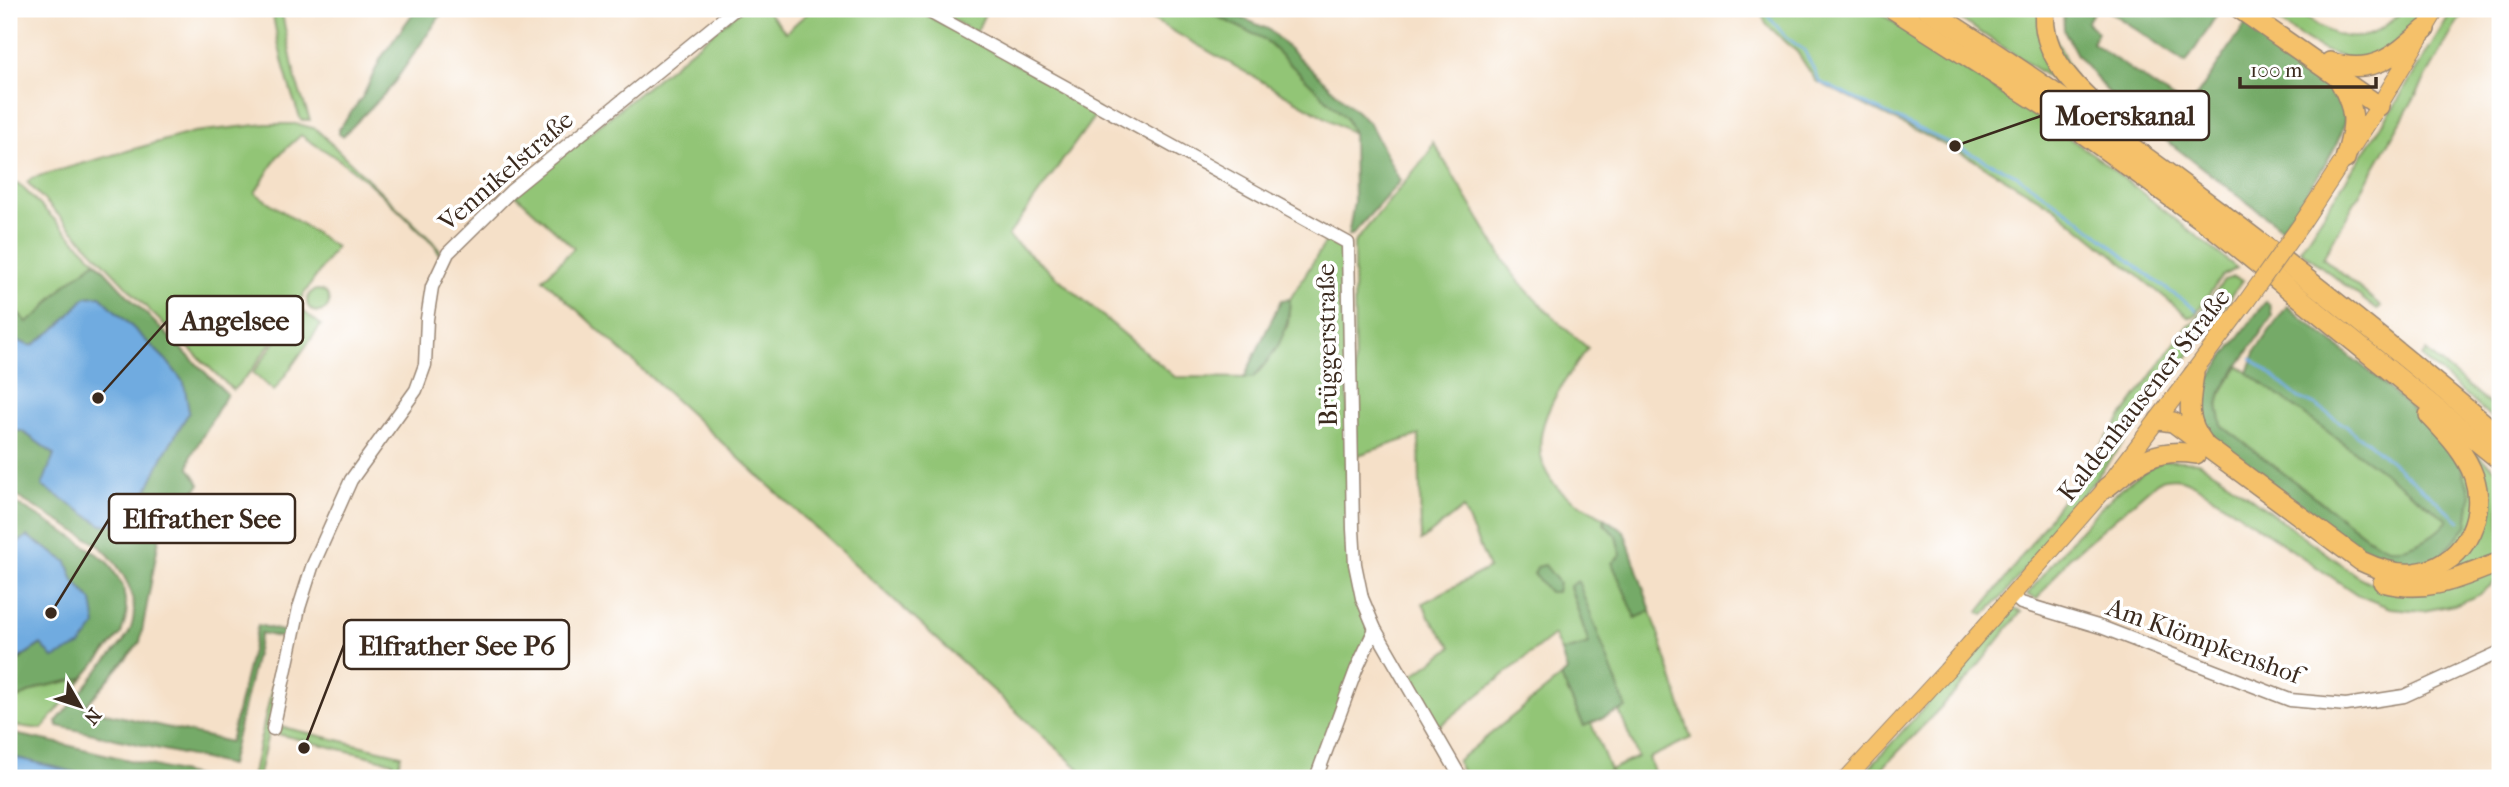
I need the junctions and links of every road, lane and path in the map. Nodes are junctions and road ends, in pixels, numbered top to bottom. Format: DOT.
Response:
graph roads {
  1 [pos="735,9"];
  2 [pos="924,9"];
  3 [pos="1893,9"];
  4 [pos="1927,9"];
  5 [pos="2045,9"];
  6 [pos="2239,9"];
  7 [pos="2250,9"];
  8 [pos="2437,9"];
  9 [pos="2425,29"];
  10 [pos="2333,69"];
  11 [pos="2382,101"];
  12 [pos="2345,159"];
  13 [pos="2182,184"];
  14 [pos="2362,347"];
  15 [pos="2194,374"];
  16 [pos="2159,421"];
  17 [pos="2500,437"];
  18 [pos="2203,452"];
  19 [pos="2500,460"];
  20 [pos="2106,488"];
  21 [pos="2500,562"];
  22 [pos="2013,596"];
  23 [pos="1375,629"];
  24 [pos="2500,652"];
  25 [pos="273,729"];
  26 [pos="1315,778"];
  27 [pos="1461,778"];
  28 [pos="1847,778"];
  1 -- 25 [label="street, Vennikelstraße"];
  2 -- 23 [label="street, Brüggerstraße"];
  3 -- 14 [label="highway"];
  4 -- 13 [label="highway"];
  5 -- 13 [label="highway"];
  6 -- 10 [label="highway"];
  7 -- 10 [label="highway"];
  8 -- 9 [label="main road, Kaldenhausener Straße"];
  9 -- 10 [label="highway"];
  9 -- 11 [label="main road, Kaldenhausener Straße"];
  10 -- 11 [label="highway"];
  10 -- 12 [label="highway"];
  11 -- 12 [label="main road, Kaldenhausener Straße"];
  12 -- 15 [label="main road, Kaldenhausener Straße, bridge"];
  13 -- 17 [label="highway"];
  14 -- 18 [label="highway"];
  14 -- 19 [label="highway"];
  15 -- 16 [label="main road, Kaldenhausener Straße"];
  15 -- 18 [label="highway"];
  16 -- 18 [label="highway"];
  16 -- 20 [label="main road, Kaldenhausener Straße"];
  18 -- 20 [label="highway"];
  18 -- 21 [label="highway"];
  20 -- 22 [label="main road, Kaldenhausener Straße"];
  22 -- 24 [label="street, Am Klömpkenshof"];
  22 -- 28 [label="main road, Kaldenhausener Straße"];
  23 -- 26 [label="street"];
  23 -- 27 [label="street, Brüggerstraße"];
}
